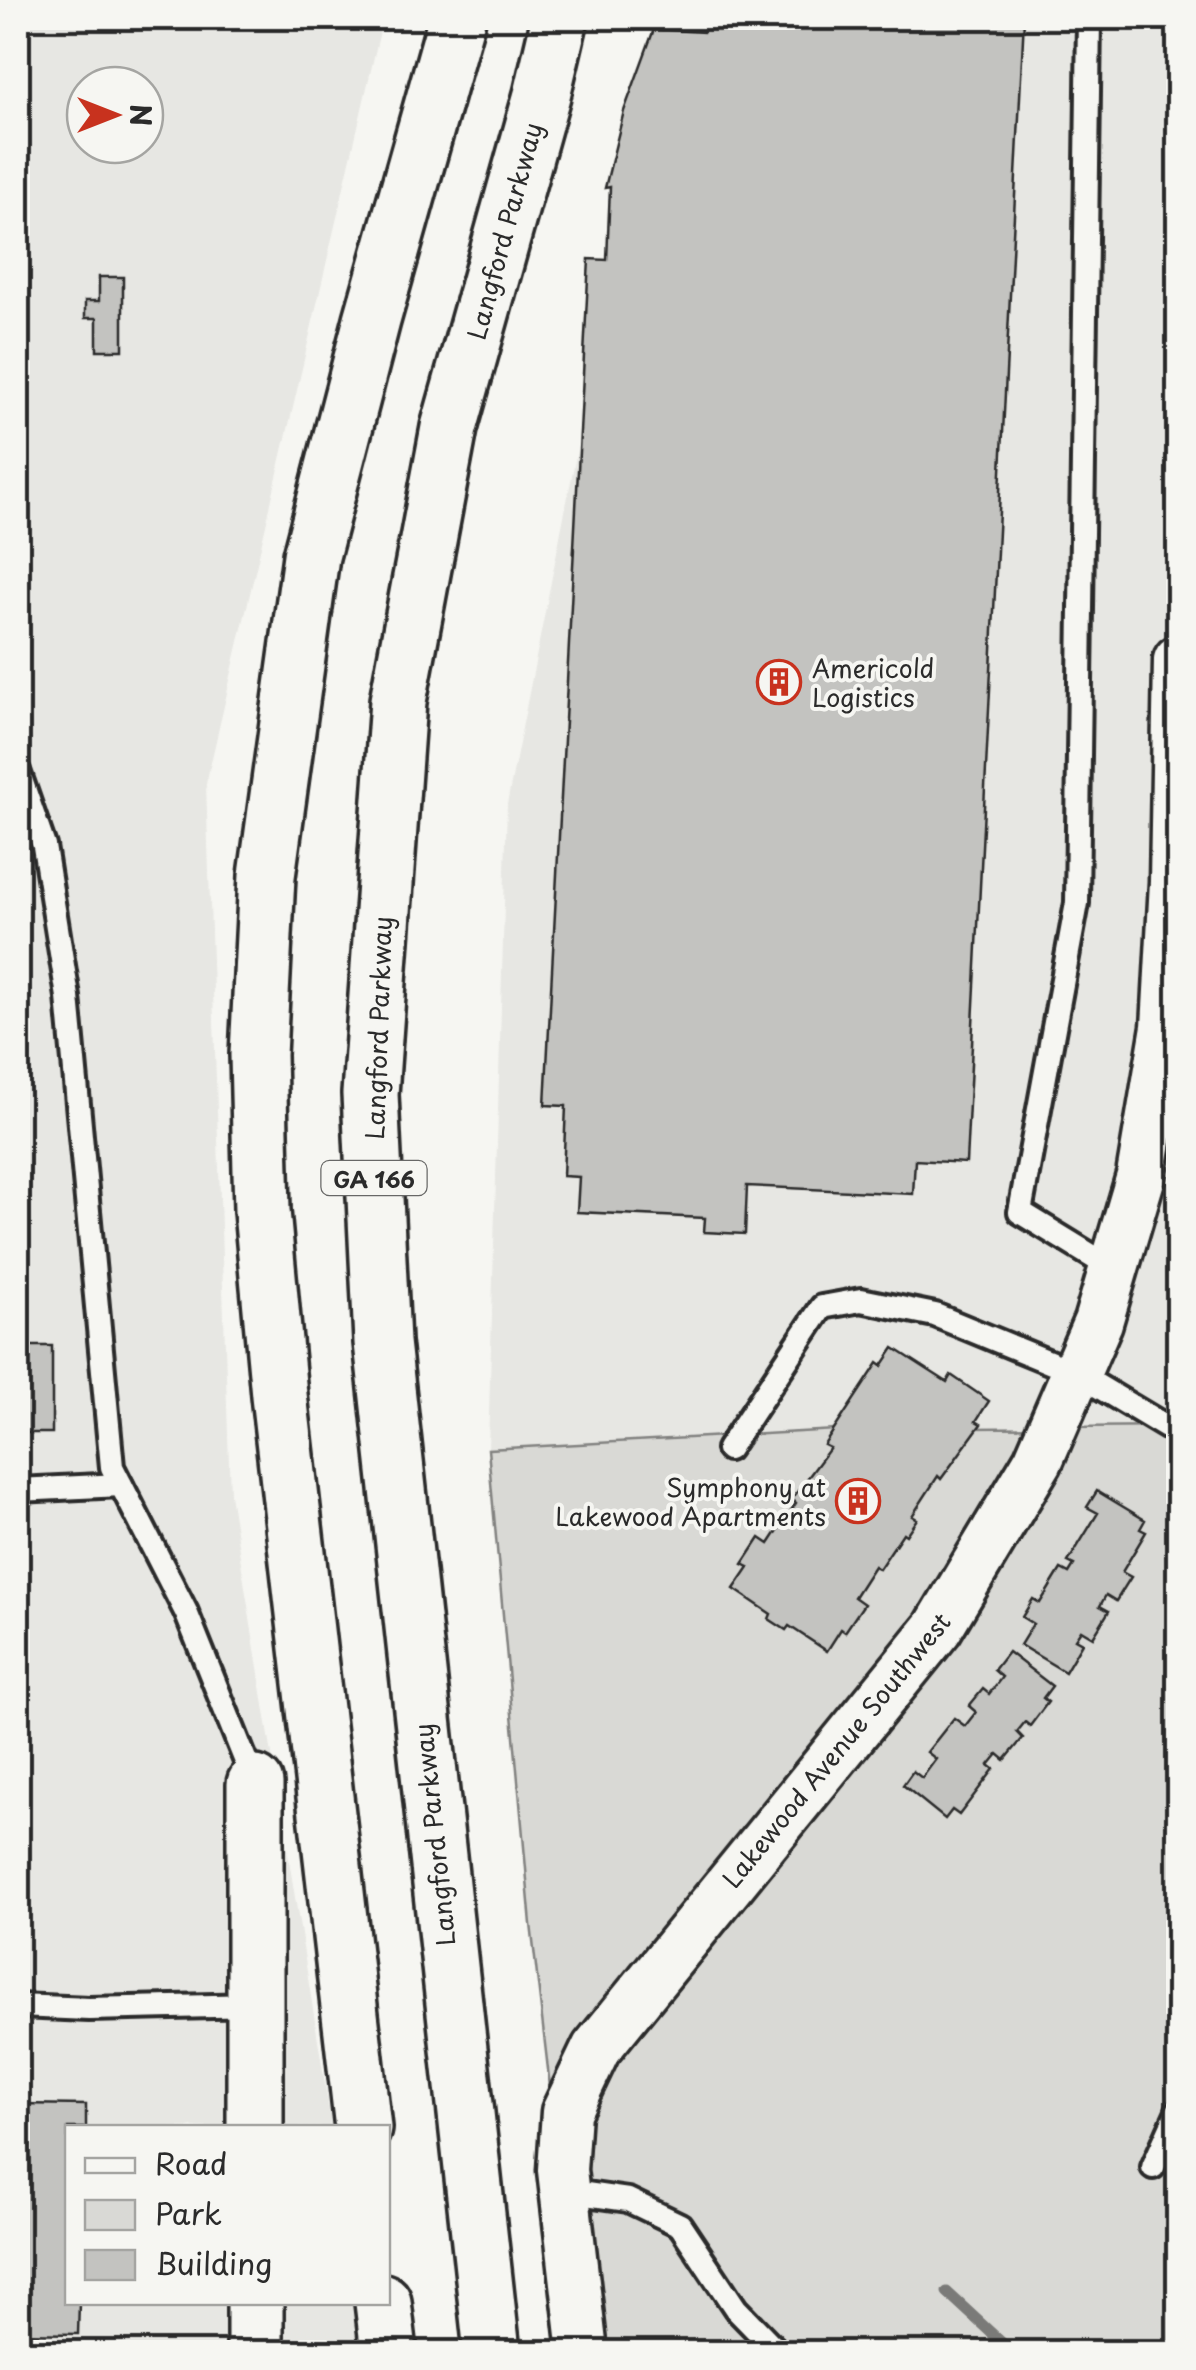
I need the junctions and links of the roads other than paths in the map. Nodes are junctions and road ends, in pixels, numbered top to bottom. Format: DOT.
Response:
graph roads {
  1 [pos="457,18"];
  2 [pos="560,18"];
  3 [pos="1089,18"];
  4 [pos="1178,660"];
  5 [pos="18,771"];
  6 [pos="1176,882"];
  7 [pos="1113,1269"];
  8 [pos="1076,1373"];
  9 [pos="1178,1434"];
  10 [pos="728,1449"];
  11 [pos="121,1485"];
  12 [pos="18,1490"];
  13 [pos="255,1784"];
  14 [pos="255,2005"];
  15 [pos="18,2006"];
  16 [pos="1178,2111"];
  17 [pos="255,2125"];
  18 [pos="364,2125"];
  19 [pos="1154,2167"];
  20 [pos="564,2190"];
  21 [pos="255,2305"];
  22 [pos="384,2305"];
  23 [pos="254,2352"];
  24 [pos="389,2352"];
  25 [pos="492,2352"];
  26 [pos="583,2352"];
  27 [pos="778,2352"];
  1 -- 18 [label="main road"];
  2 -- 25 [label="main road, Langford Parkway / GA 166"];
  3 -- 7 [label="lane"];
  4 -- 6 [label="street, Lakewood Avenue Southwest"];
  5 -- 11 [label="lane"];
  6 -- 7 [label="street, Lakewood Avenue Southwest"];
  7 -- 8 [label="street, Lakewood Avenue Southwest"];
  8 -- 9 [label="lane"];
  8 -- 10 [label="lane"];
  8 -- 20 [label="street, Lakewood Avenue Southwest"];
  11 -- 12 [label="lane"];
  11 -- 13 [label="lane"];
  13 -- 14 [label="main road"];
  14 -- 15 [label="lane"];
  14 -- 17 [label="main road"];
  16 -- 19 [label="lane"];
  20 -- 26 [label="street, Lakewood Avenue Southwest"];
  20 -- 27 [label="lane"];
  21 -- 23 [label="main road"];
  22 -- 24 [label="main road"];
}
